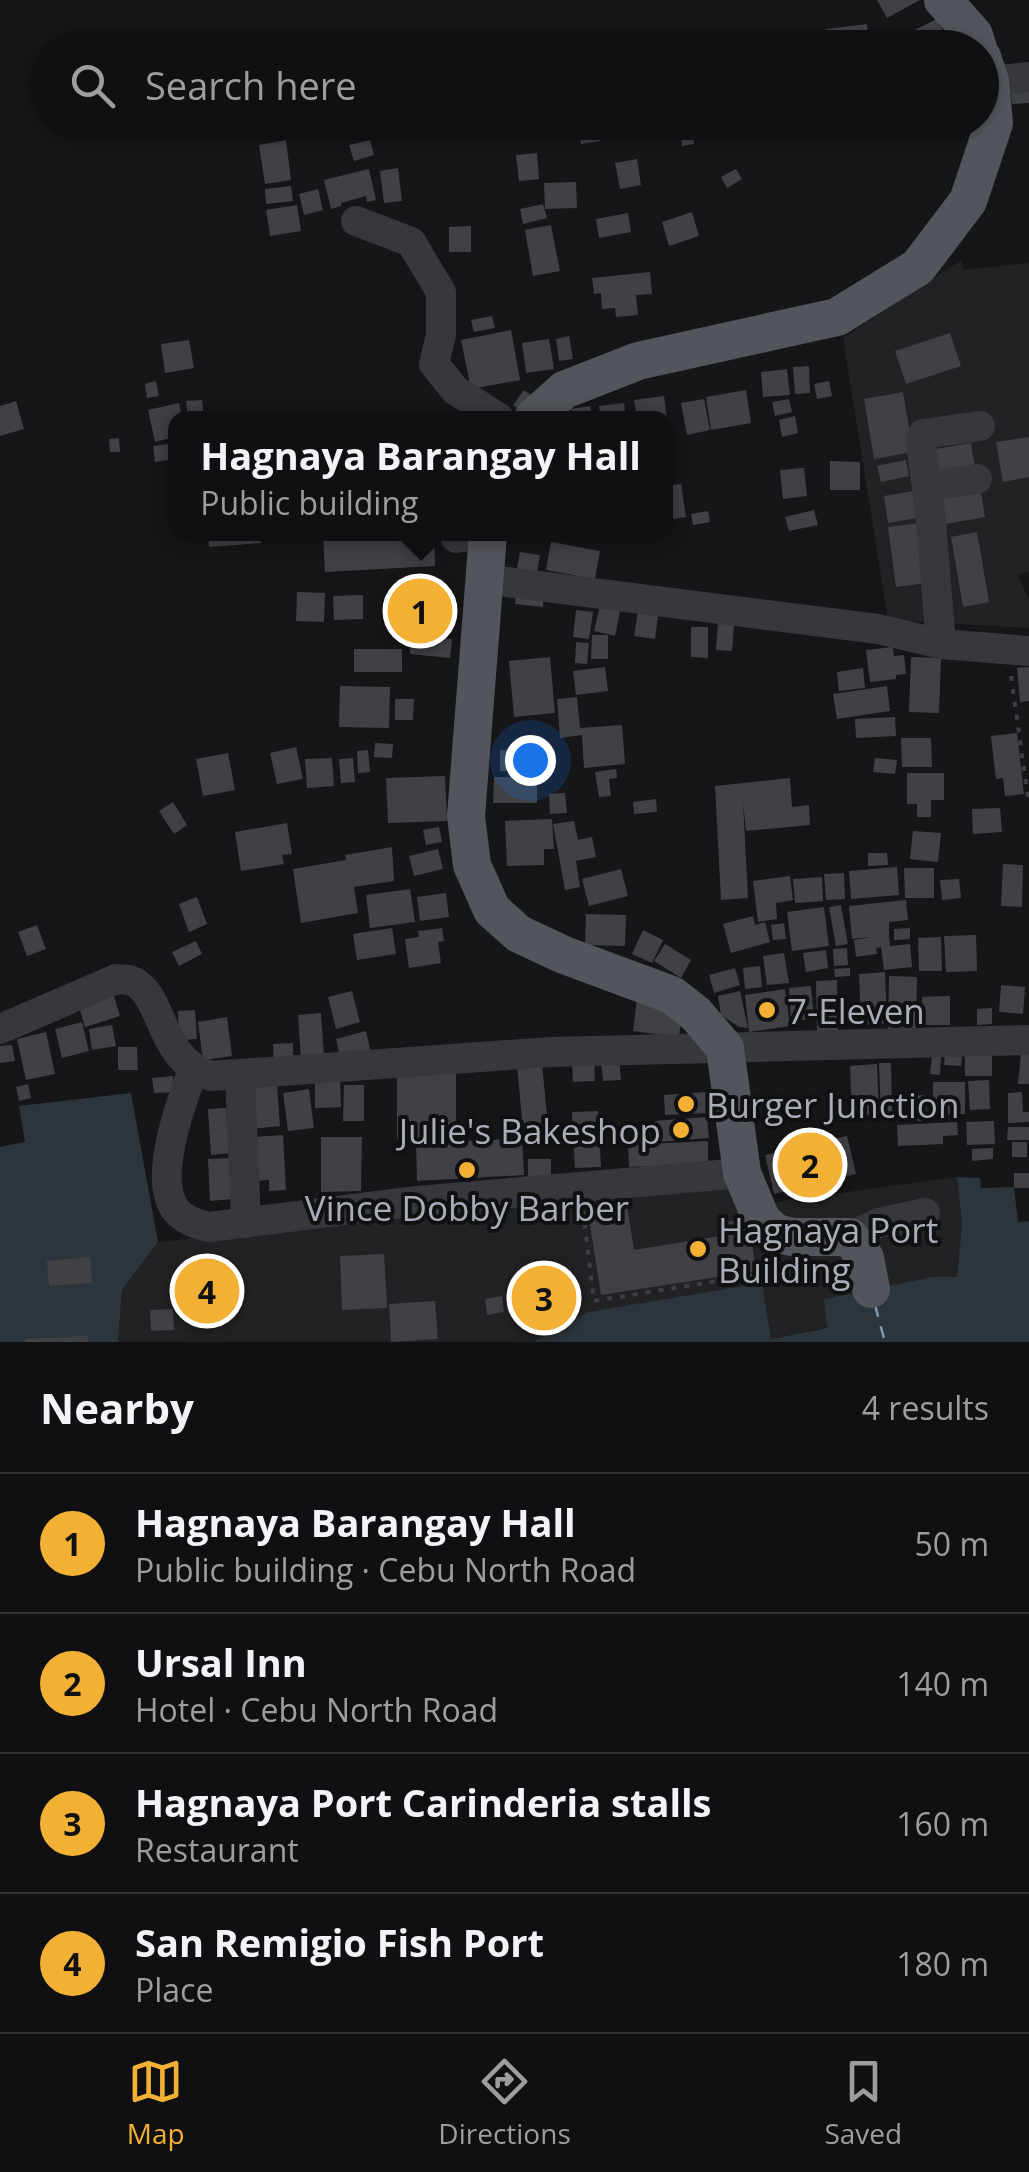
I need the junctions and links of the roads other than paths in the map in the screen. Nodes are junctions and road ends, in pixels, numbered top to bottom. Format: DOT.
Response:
graph roads {
  1 [pos="952,3"];
  2 [pos="971,30"];
  3 [pos="999,67"];
  4 [pos="1029,77"];
  5 [pos="988,140"];
  6 [pos="356,221"];
  7 [pos="488,411"];
  8 [pos="540,411"];
  9 [pos="980,426"];
  10 [pos="978,479"];
  11 [pos="927,488"];
  12 [pos="479,548"];
  13 [pos="941,644"];
  14 [pos="1019,658"];
  15 [pos="0,1029"];
  16 [pos="1029,1040"];
  17 [pos="724,1048"];
  18 [pos="193,1070"];
  19 [pos="240,1074"];
  20 [pos="742,1173"];
  21 [pos="925,1213"];
  22 [pos="246,1223"];
  23 [pos="850,1237"];
  24 [pos="870,1286"];
  1 -- 2 [label="main road"];
  3 -- 4 [label="street"];
  5 -- 8 [label="main road"];
  6 -- 7 [label="street"];
  9 -- 11 [label="street"];
  10 -- 11 [label="street"];
  11 -- 13 [label="street"];
  12 -- 13 [label="street"];
  12 -- 17 [label="main road"];
  13 -- 14 [label="street"];
  15 -- 18 [label="street"];
  16 -- 17 [label="street"];
  17 -- 19 [label="street"];
  17 -- 20 [label="main road"];
  18 -- 19 [label="street"];
  18 -- 22 [label="street"];
  19 -- 22 [label="street"];
  20 -- 22 [label="street"];
  20 -- 23 [label="main road"];
  21 -- 23 [label="street"];
  23 -- 24 [label="main road"];
}
